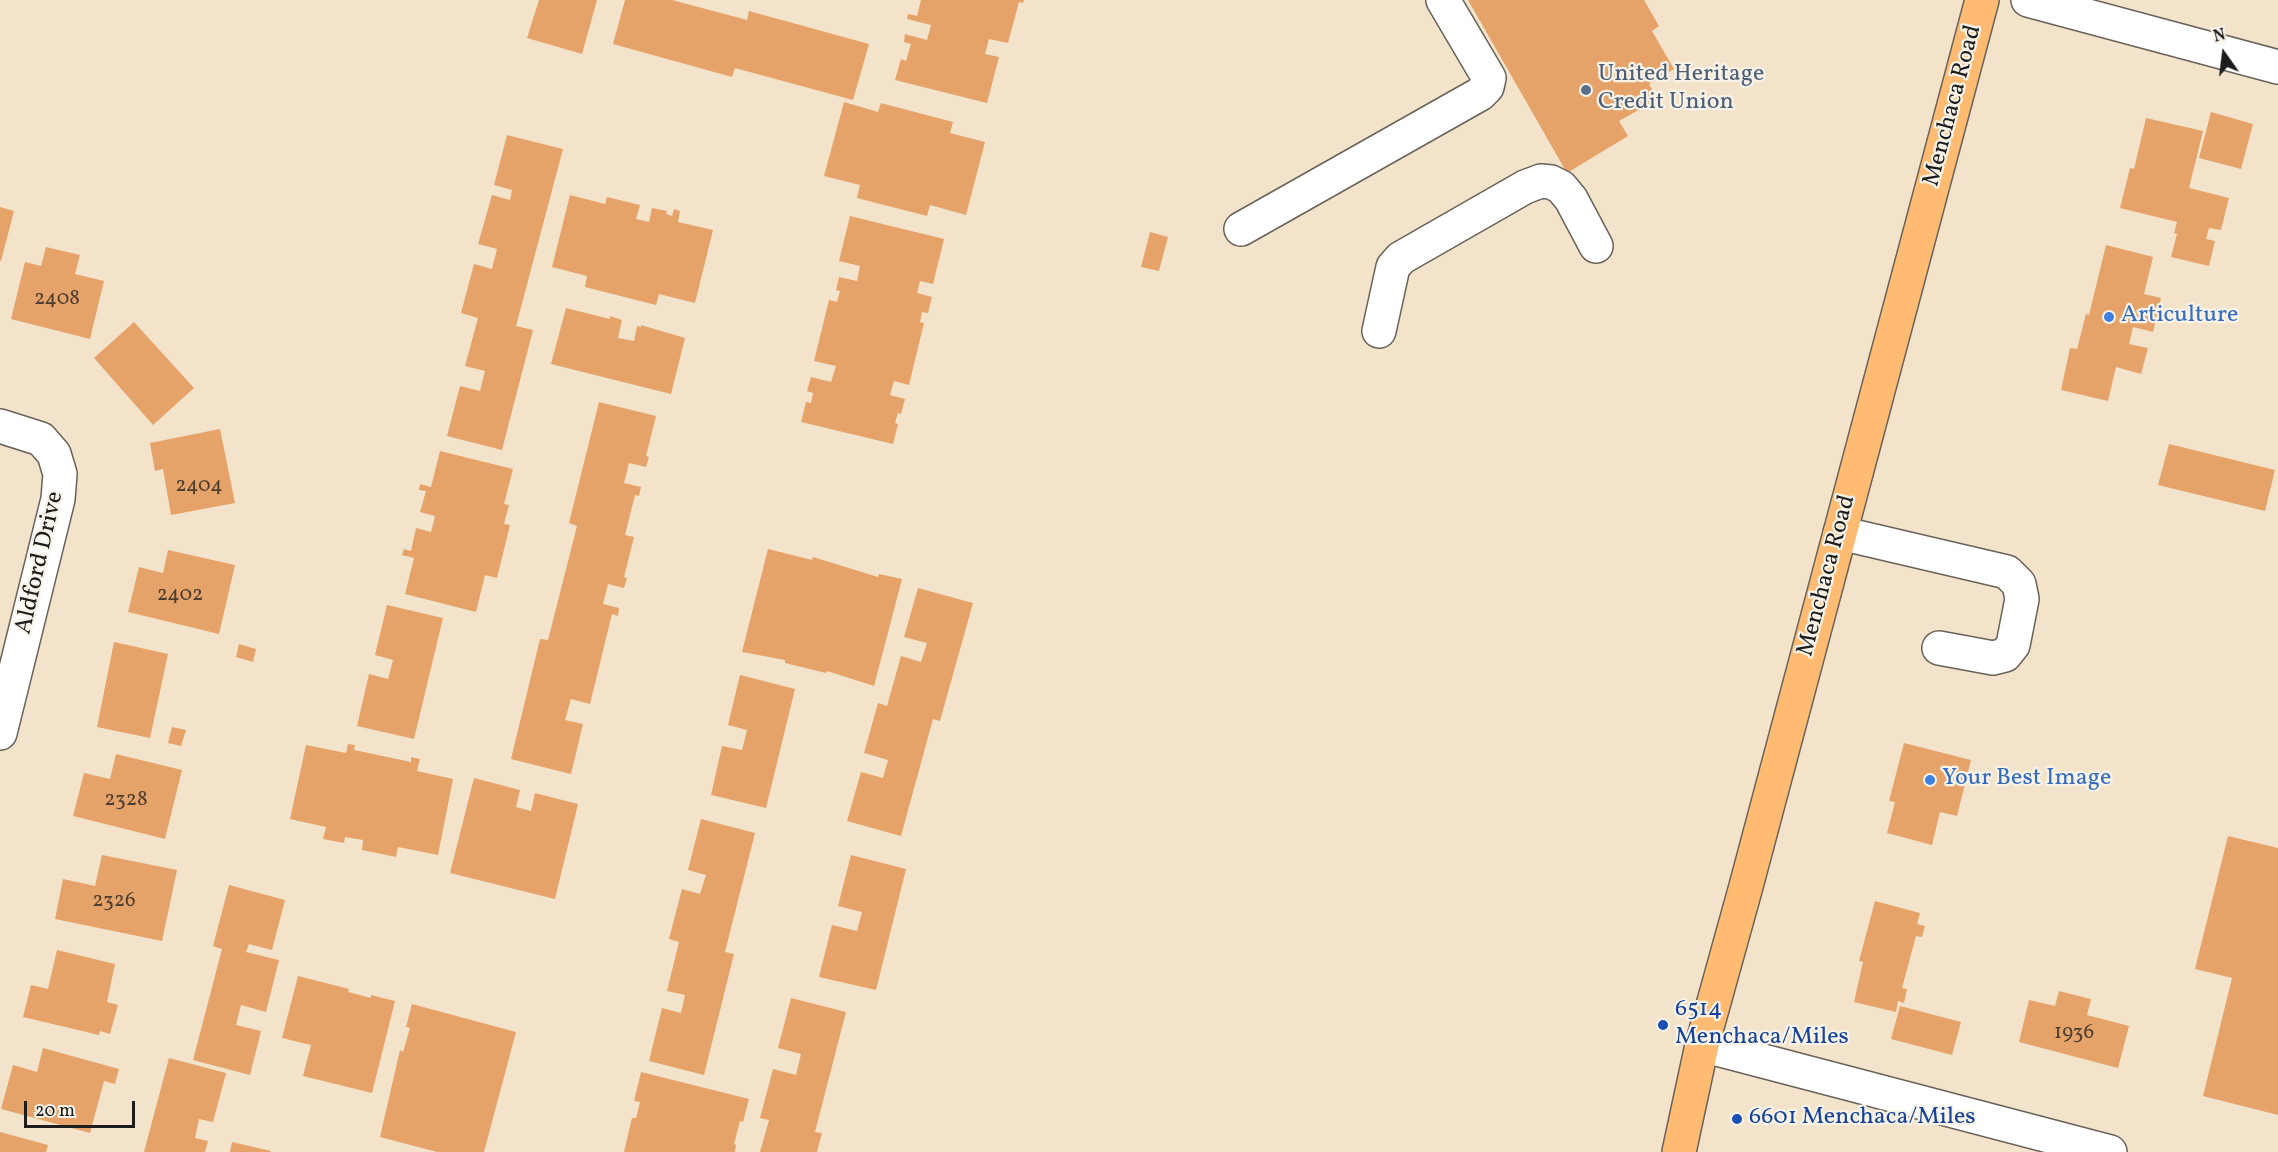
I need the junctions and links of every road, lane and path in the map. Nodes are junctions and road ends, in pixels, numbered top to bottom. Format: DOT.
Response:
graph roads {
  1 [pos="1443,0"];
  2 [pos="1982,0"];
  3 [pos="2028,0"];
  4 [pos="2278,67"];
  5 [pos="1241,229"];
  6 [pos="1596,246"];
  7 [pos="1379,331"];
  8 [pos="0,426"];
  9 [pos="1840,533"];
  10 [pos="1939,648"];
  11 [pos="0,733"];
  12 [pos="1702,1045"];
  13 [pos="1679,1152"];
  14 [pos="2110,1152"];
  1 -- 5 [label="street"];
  2 -- 9 [label="main road, Menchaca Road"];
  3 -- 4 [label="street"];
  6 -- 7 [label="street"];
  8 -- 11 [label="street, Aldford Drive"];
  9 -- 10 [label="street"];
  9 -- 12 [label="main road, Menchaca Road"];
  12 -- 13 [label="main road, Menchaca Road"];
  12 -- 14 [label="street"];
}
